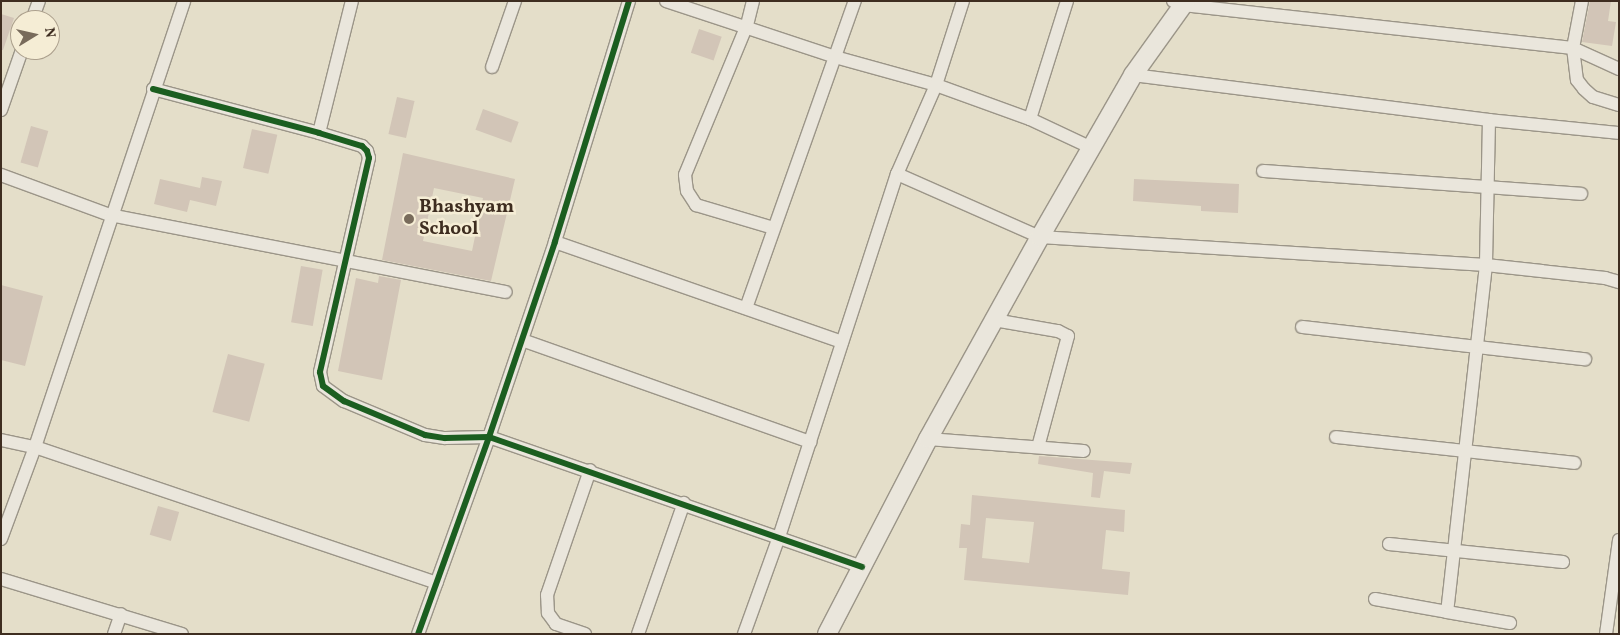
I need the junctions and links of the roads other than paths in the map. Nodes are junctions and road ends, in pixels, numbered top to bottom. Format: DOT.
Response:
graph roads {
  1 [pos="184,1"];
  2 [pos="352,1"];
  3 [pos="515,1"];
  4 [pos="629,1"];
  5 [pos="666,1"];
  6 [pos="753,1"];
  7 [pos="856,1"];
  8 [pos="963,1"];
  9 [pos="1067,1"];
  10 [pos="1582,1"];
  11 [pos="1181,3"];
  12 [pos="747,26"];
  13 [pos="1573,48"];
  14 [pos="835,57"];
  15 [pos="18,60"];
  16 [pos="492,67"];
  17 [pos="1619,69"];
  18 [pos="1134,75"];
  19 [pos="936,85"];
  20 [pos="153,89"];
  21 [pos="1619,105"];
  22 [pos="1,110"];
  23 [pos="1030,119"];
  24 [pos="1489,120"];
  25 [pos="318,133"];
  26 [pos="1619,133"];
  27 [pos="1092,148"];
  28 [pos="1263,171"];
  29 [pos="897,174"];
  30 [pos="1,175"];
  31 [pos="1487,189"];
  32 [pos="1581,194"];
  33 [pos="110,215"];
  34 [pos="772,228"];
  35 [pos="1040,237"];
  36 [pos="555,242"];
  37 [pos="345,260"];
  38 [pos="1486,265"];
  39 [pos="1619,282"];
  40 [pos="506,292"];
  41 [pos="746,308"];
  42 [pos="994,320"];
  43 [pos="1302,327"];
  44 [pos="522,340"];
  45 [pos="842,342"];
  46 [pos="1476,348"];
  47 [pos="1585,359"];
  48 [pos="489,437"];
  49 [pos="1336,438"];
  50 [pos="928,439"];
  51 [pos="1,440"];
  52 [pos="810,442"];
  53 [pos="35,447"];
  54 [pos="1038,447"];
  55 [pos="1084,450"];
  56 [pos="1465,452"];
  57 [pos="1575,464"];
  58 [pos="590,470"];
  59 [pos="684,503"];
  60 [pos="779,537"];
  61 [pos="1,539"];
  62 [pos="1619,540"];
  63 [pos="1389,544"];
  64 [pos="1454,552"];
  65 [pos="1563,562"];
  66 [pos="862,567"];
  67 [pos="1,579"];
  68 [pos="437,583"];
  69 [pos="1376,599"];
  70 [pos="1448,612"];
  71 [pos="121,614"];
  72 [pos="1510,623"];
  73 [pos="114,634"];
  74 [pos="182,634"];
  75 [pos="418,634"];
  76 [pos="585,634"];
  77 [pos="638,634"];
  78 [pos="744,634"];
  79 [pos="827,634"];
  80 [pos="1606,634"];
  1 -- 20 [label="street"];
  2 -- 25 [label="street"];
  3 -- 16 [label="street"];
  4 -- 36 [label="street"];
  5 -- 12 [label="street"];
  6 -- 12 [label="street"];
  7 -- 14 [label="street"];
  8 -- 19 [label="street"];
  9 -- 23 [label="street"];
  10 -- 13 [label="street"];
  11 -- 13 [label="street"];
  11 -- 18 [label="street"];
  12 -- 14 [label="street"];
  12 -- 34 [label="street"];
  13 -- 17 [label="street"];
  13 -- 21 [label="street"];
  14 -- 19 [label="street"];
  14 -- 34 [label="street"];
  15 -- 22 [label="street"];
  18 -- 24 [label="street"];
  18 -- 27 [label="street"];
  19 -- 23 [label="street"];
  19 -- 29 [label="street"];
  20 -- 25 [label="street"];
  20 -- 33 [label="street"];
  23 -- 27 [label="street"];
  24 -- 26 [label="street"];
  24 -- 31 [label="street"];
  25 -- 37 [label="street"];
  27 -- 35 [label="street"];
  28 -- 31 [label="street"];
  29 -- 35 [label="street"];
  29 -- 45 [label="street"];
  30 -- 33 [label="street"];
  31 -- 32 [label="street"];
  31 -- 38 [label="street"];
  33 -- 37 [label="street"];
  33 -- 53 [label="street"];
  34 -- 41 [label="street"];
  35 -- 38 [label="street"];
  35 -- 42 [label="street"];
  36 -- 41 [label="street"];
  36 -- 44 [label="street"];
  37 -- 40 [label="street"];
  37 -- 48 [label="street"];
  38 -- 39 [label="street"];
  38 -- 46 [label="street"];
  41 -- 45 [label="street"];
  42 -- 50 [label="street"];
  42 -- 54 [label="street"];
  43 -- 46 [label="street"];
  44 -- 48 [label="street"];
  44 -- 52 [label="street"];
  45 -- 52 [label="street"];
  46 -- 47 [label="street"];
  46 -- 56 [label="street"];
  48 -- 58 [label="street"];
  48 -- 68 [label="street"];
  49 -- 56 [label="street"];
  50 -- 54 [label="street"];
  50 -- 66 [label="street"];
  51 -- 53 [label="street"];
  52 -- 60 [label="street"];
  53 -- 61 [label="street"];
  53 -- 68 [label="street"];
  54 -- 55 [label="street"];
  56 -- 57 [label="street"];
  56 -- 64 [label="street"];
  58 -- 59 [label="street"];
  58 -- 76 [label="street"];
  59 -- 60 [label="street"];
  59 -- 77 [label="street"];
  60 -- 66 [label="street"];
  60 -- 78 [label="street"];
  62 -- 80 [label="street"];
  63 -- 64 [label="street"];
  64 -- 65 [label="street"];
  64 -- 70 [label="street"];
  66 -- 79 [label="street"];
  67 -- 71 [label="street"];
  68 -- 75 [label="street"];
  69 -- 70 [label="street"];
  70 -- 72 [label="street"];
  71 -- 73 [label="street"];
  71 -- 74 [label="street"];
}
